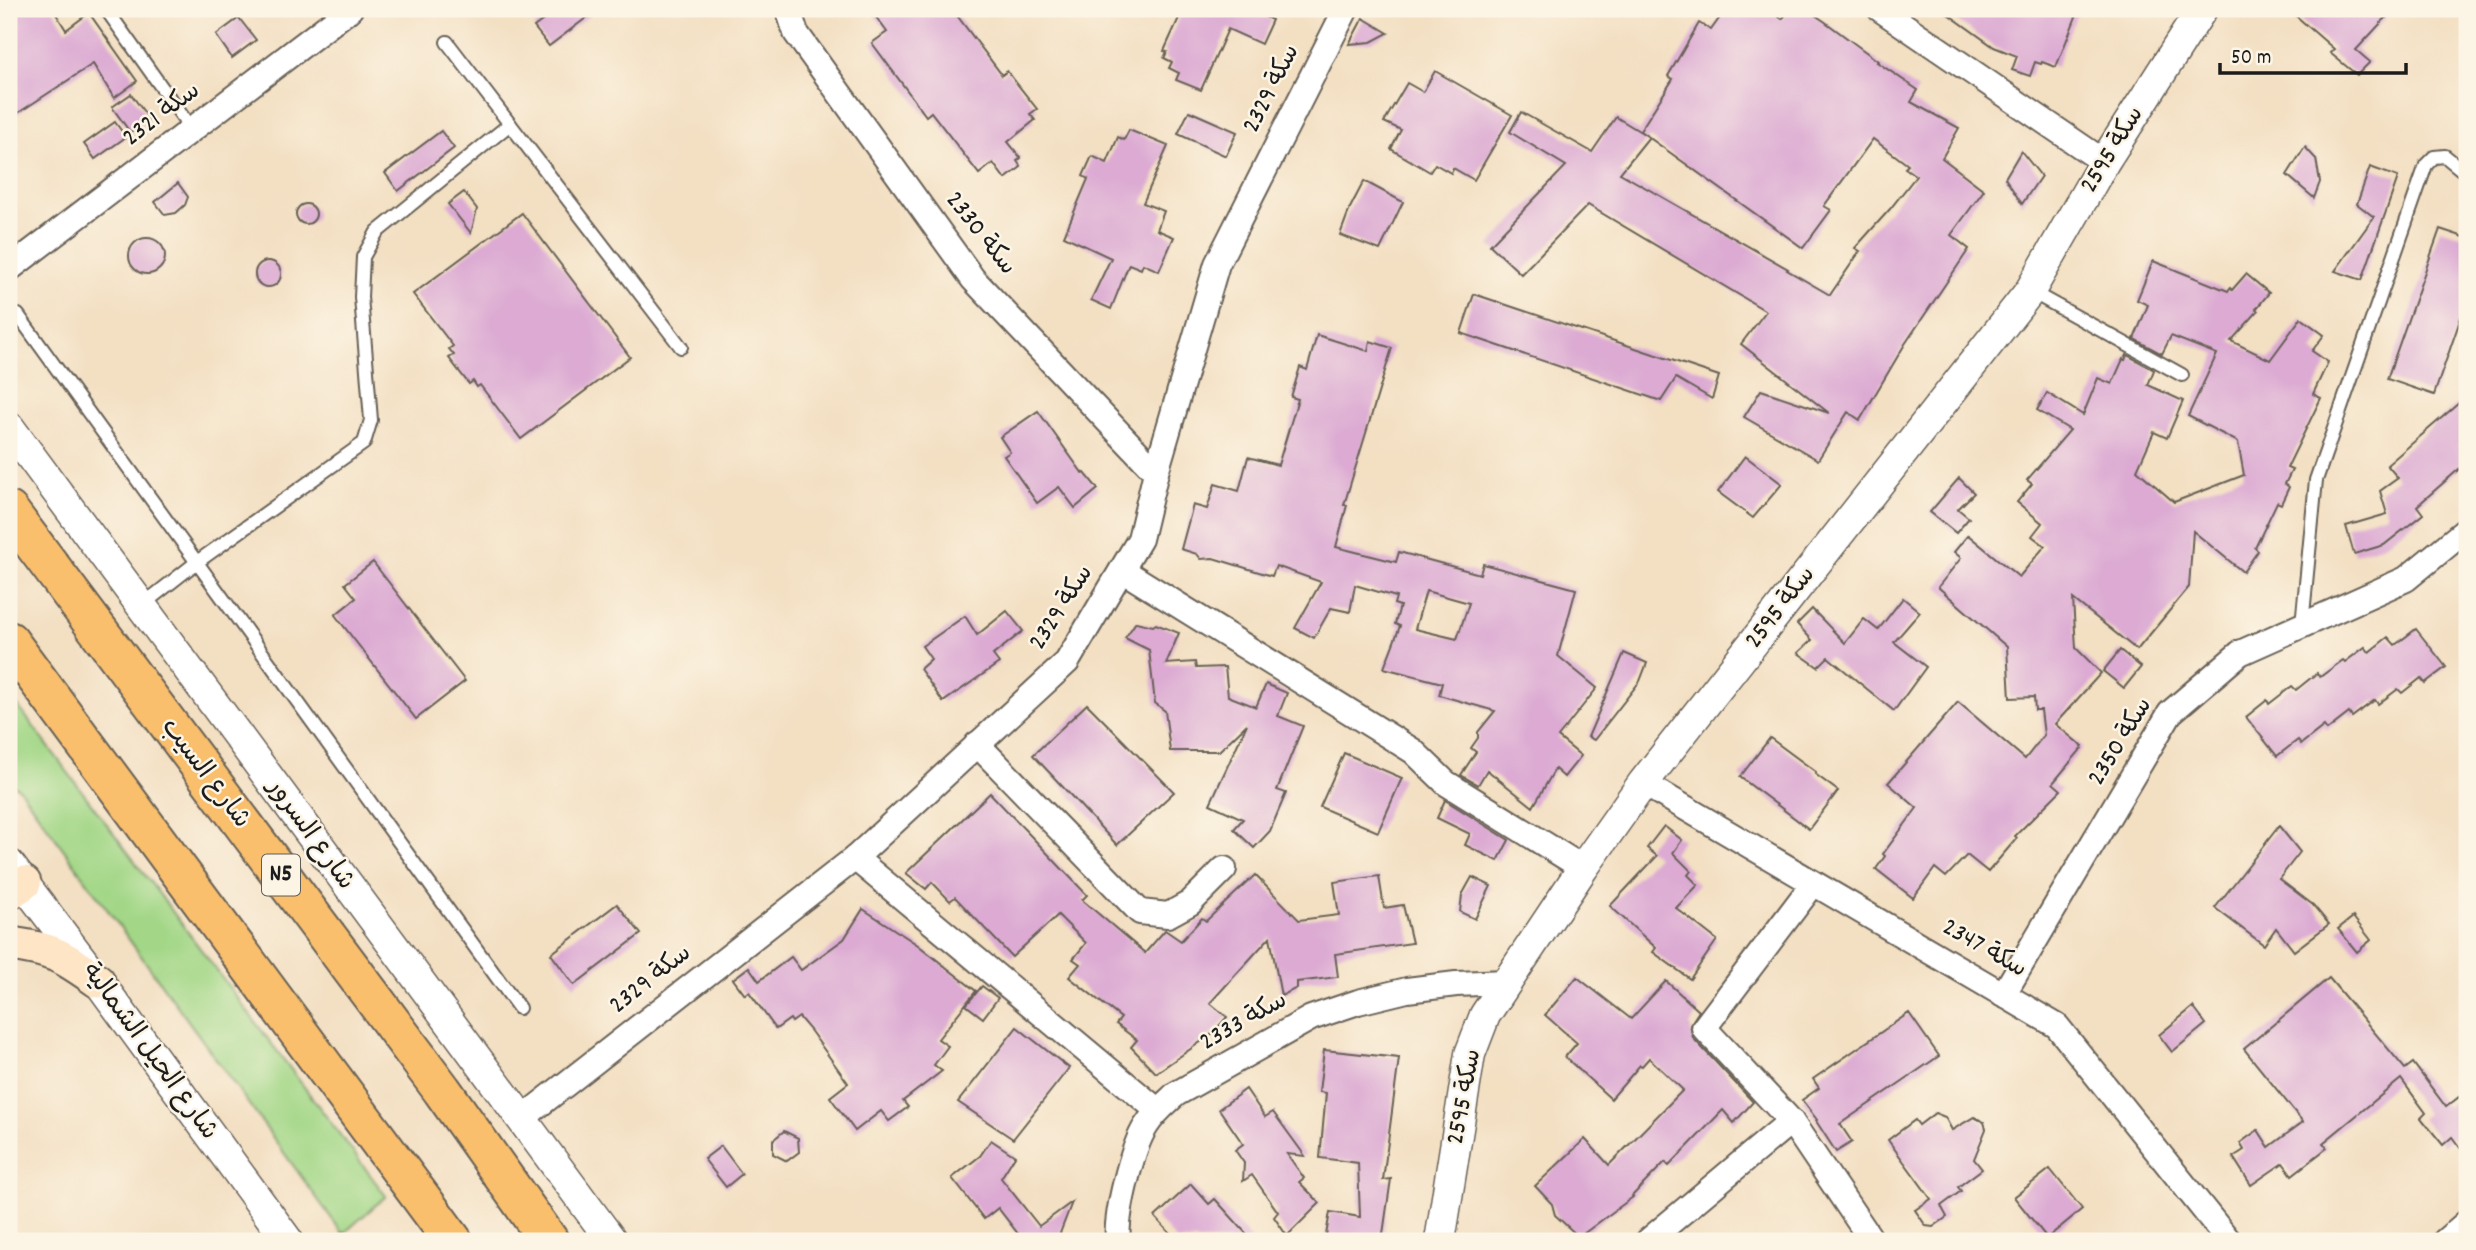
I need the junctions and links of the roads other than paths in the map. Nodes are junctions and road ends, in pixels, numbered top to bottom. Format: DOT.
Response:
graph roads {
  1 [pos="106,9"];
  2 [pos="351,9"];
  3 [pos="788,9"];
  4 [pos="1346,9"];
  5 [pos="1880,9"];
  6 [pos="2202,9"];
  7 [pos="447,43"];
  8 [pos="510,124"];
  9 [pos="192,130"];
  10 [pos="2104,162"];
  11 [pos="2467,174"];
  12 [pos="9,269"];
  13 [pos="2030,291"];
  14 [pos="18,315"];
  15 [pos="681,347"];
  16 [pos="2182,375"];
  17 [pos="9,427"];
  18 [pos="1156,472"];
  19 [pos="9,511"];
  20 [pos="2467,529"];
  21 [pos="197,562"];
  22 [pos="1122,570"];
  23 [pos="141,606"];
  24 [pos="2302,625"];
  25 [pos="9,641"];
  26 [pos="976,744"];
  27 [pos="1643,783"];
  28 [pos="855,858"];
  29 [pos="1583,868"];
  30 [pos="1224,869"];
  31 [pos="14,880"];
  32 [pos="1813,884"];
  33 [pos="9,944"];
  34 [pos="98,981"];
  35 [pos="1506,982"];
  36 [pos="2003,995"];
  37 [pos="519,1007"];
  38 [pos="1157,1110"];
  39 [pos="520,1120"];
  40 [pos="1791,1121"];
  41 [pos="2467,1222"];
  42 [pos="288,1241"];
  43 [pos="453,1241"];
  44 [pos="549,1241"];
  45 [pos="612,1241"];
  46 [pos="1118,1241"];
  47 [pos="1440,1241"];
  48 [pos="1647,1241"];
  49 [pos="1872,1241"];
  50 [pos="2230,1241"];
  51 [pos="2445,1241"];
  1 -- 9 [label="lane"];
  2 -- 9 [label="street, سكة 2321"];
  3 -- 18 [label="street, سكة 2330"];
  4 -- 18 [label="street, سكة 2329"];
  5 -- 10 [label="street"];
  6 -- 10 [label="street, سكة 2595"];
  7 -- 8 [label="lane"];
  8 -- 15 [label="lane"];
  8 -- 21 [label="lane"];
  9 -- 12 [label="street, سكة 2321"];
  10 -- 13 [label="street, سكة 2595"];
  11 -- 24 [label="lane"];
  13 -- 16 [label="lane"];
  13 -- 27 [label="street, سكة 2595"];
  14 -- 21 [label="lane"];
  17 -- 23 [label="street, شارع السرور"];
  18 -- 22 [label="street, سكة 2329"];
  19 -- 44 [label="highway, شارع السيب / N5"];
  20 -- 24 [label="street, سكة 2350"];
  21 -- 23 [label="lane"];
  21 -- 37 [label="lane"];
  22 -- 26 [label="street, سكة 2329"];
  22 -- 29 [label="street"];
  23 -- 39 [label="street, شارع السرور"];
  24 -- 36 [label="street, سكة 2350"];
  25 -- 43 [label="highway"];
  26 -- 28 [label="street, سكة 2329"];
  26 -- 30 [label="street"];
  27 -- 29 [label="street, سكة 2595"];
  27 -- 32 [label="street, سكة 2347"];
  28 -- 38 [label="street"];
  28 -- 39 [label="street, سكة 2329"];
  29 -- 35 [label="street, سكة 2595"];
  31 -- 34 [label="street, شارع الحيل الشمالية"];
  32 -- 36 [label="street, سكة 2347"];
  32 -- 40 [label="street"];
  33 -- 34 [label="main road"];
  34 -- 42 [label="street, شارع الحيل الشمالية"];
  35 -- 38 [label="street, سكة 2333"];
  35 -- 47 [label="street, سكة 2595"];
  36 -- 50 [label="street, سكة 2347"];
  38 -- 46 [label="street, سكة 2333"];
  39 -- 45 [label="street, شارع السرور"];
  40 -- 48 [label="street"];
  40 -- 49 [label="street"];
  41 -- 51 [label="street"];
}
